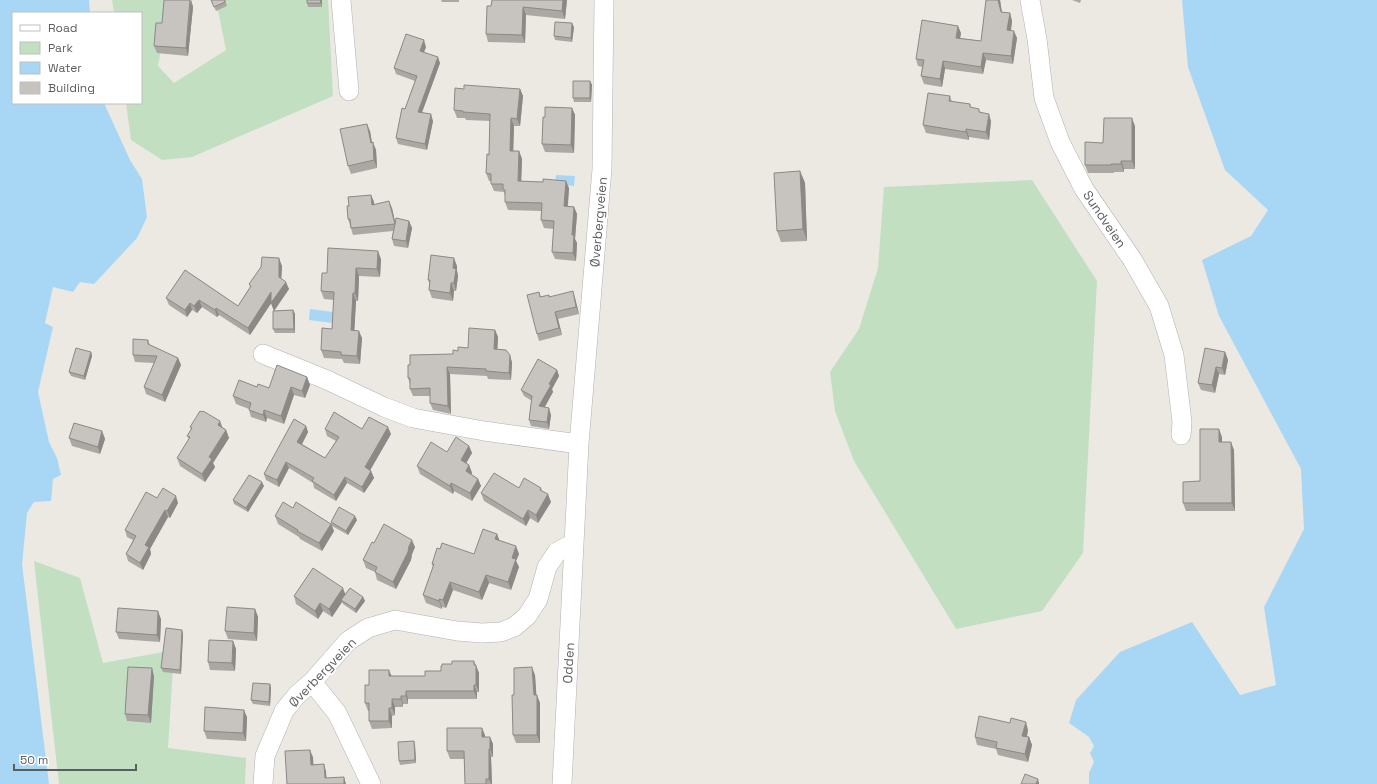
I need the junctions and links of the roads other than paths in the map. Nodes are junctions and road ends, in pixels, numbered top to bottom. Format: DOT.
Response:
graph roads {
  1 [pos="341,0"];
  2 [pos="604,0"];
  3 [pos="1030,0"];
  4 [pos="349,91"];
  5 [pos="263,354"];
  6 [pos="1181,436"];
  7 [pos="579,444"];
  8 [pos="574,543"];
  9 [pos="312,682"];
  10 [pos="264,784"];
  11 [pos="371,784"];
  12 [pos="562,784"];
  1 -- 4 [label="street"];
  2 -- 7 [label="street, Øverbergveien"];
  3 -- 6 [label="street, Sundveien"];
  5 -- 7 [label="street"];
  7 -- 8 [label="street, Øverbergveien"];
  8 -- 9 [label="street, Øverbergveien"];
  8 -- 12 [label="street, Odden"];
  9 -- 10 [label="street, Øverbergveien"];
  9 -- 11 [label="street"];
}
